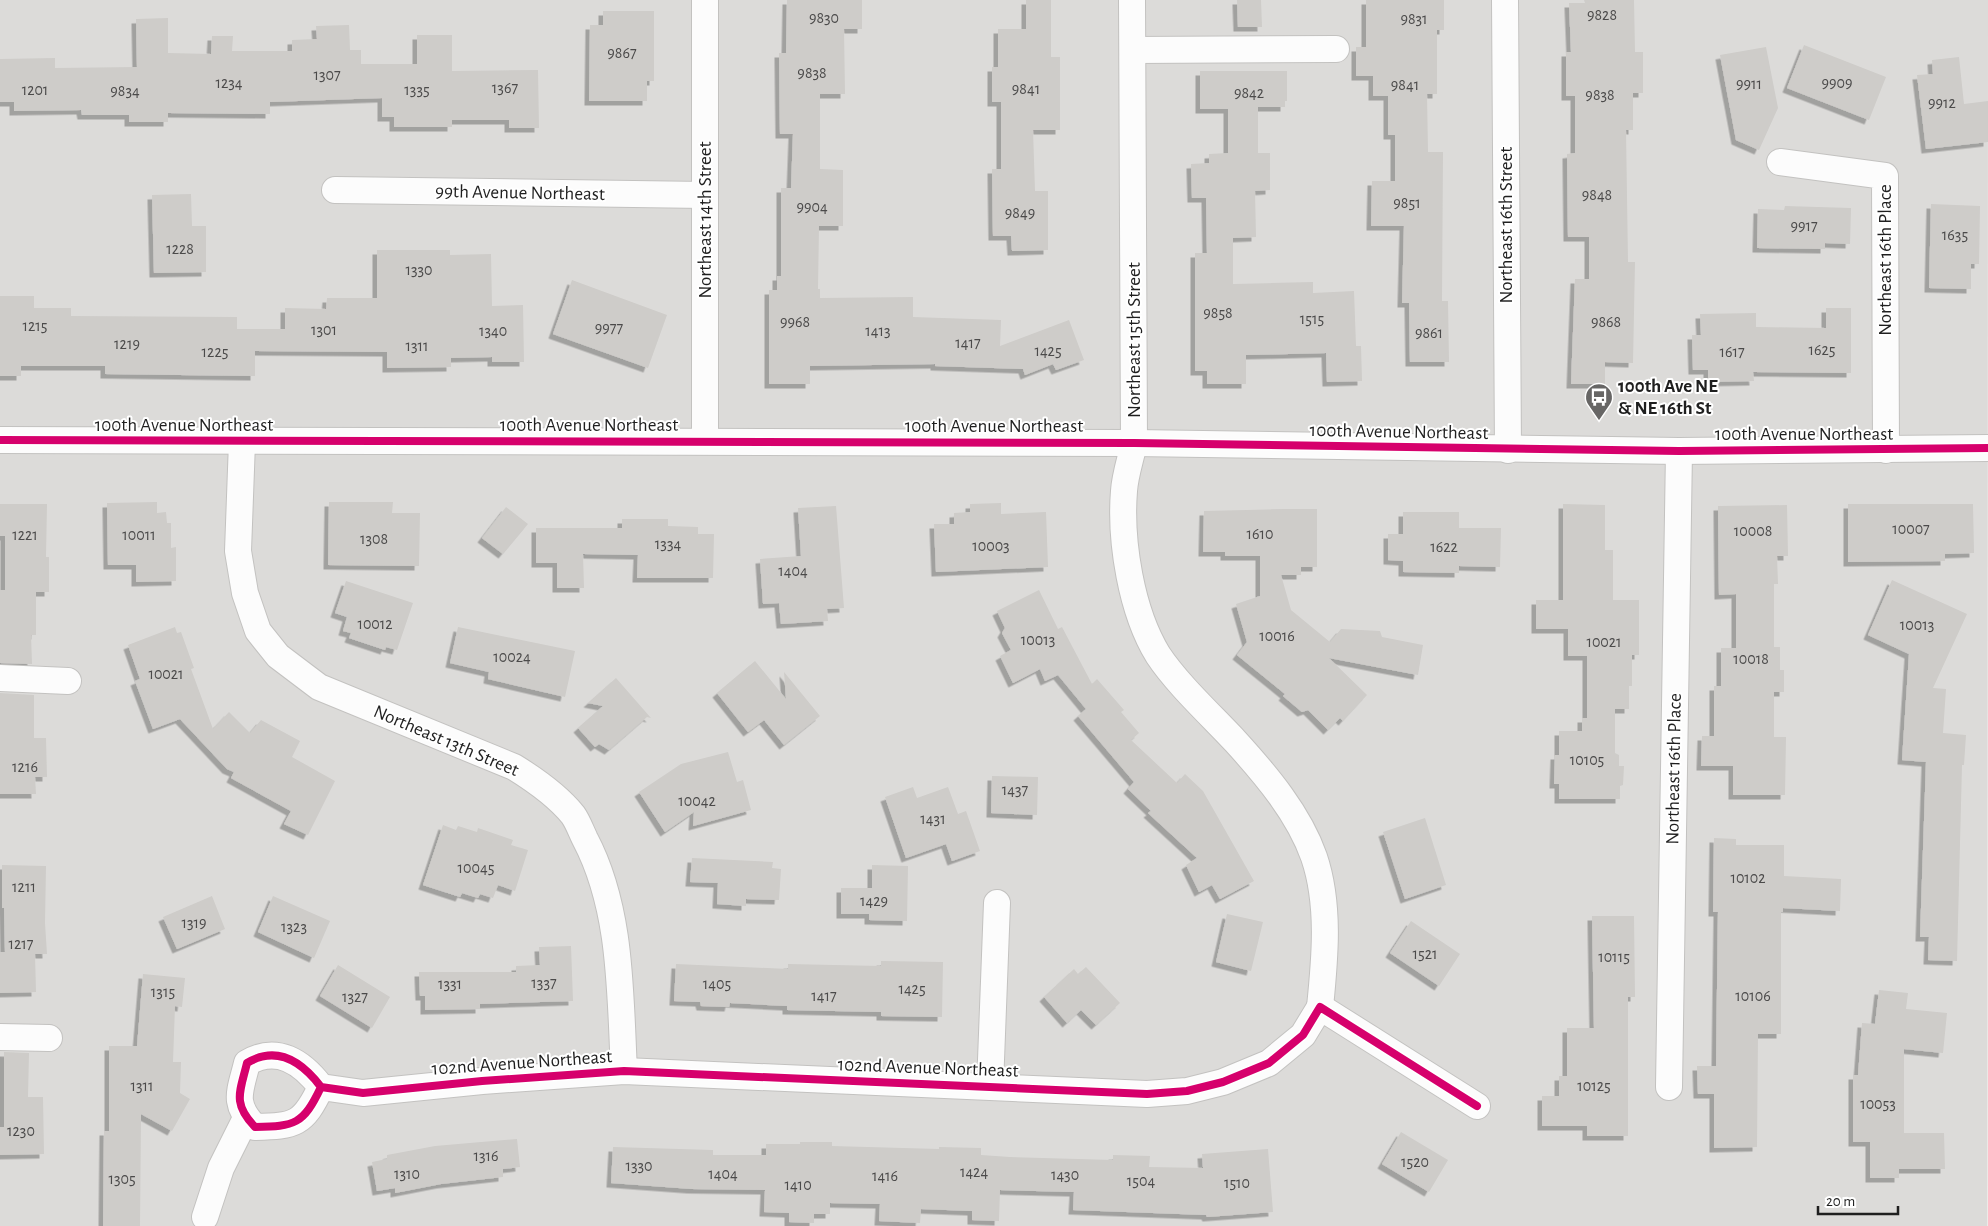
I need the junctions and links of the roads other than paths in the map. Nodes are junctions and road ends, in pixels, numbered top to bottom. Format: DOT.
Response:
graph roads {
  1 [pos="705,0"];
  2 [pos="1132,0"];
  3 [pos="1505,0"];
  4 [pos="1336,49"];
  5 [pos="1134,50"];
  6 [pos="1780,162"];
  7 [pos="336,190"];
  8 [pos="705,195"];
  9 [pos="0,440"];
  10 [pos="705,440"];
  11 [pos="242,442"];
  12 [pos="1134,443"];
  13 [pos="1988,448"];
  14 [pos="1508,450"];
  15 [pos="1886,450"];
  16 [pos="1679,451"];
  17 [pos="0,678"];
  18 [pos="68,681"];
  19 [pos="997,903"];
  20 [pos="1320,1007"];
  21 [pos="0,1038"];
  22 [pos="49,1038"];
  23 [pos="624,1071"];
  24 [pos="990,1086"];
  25 [pos="321,1087"];
  26 [pos="1669,1087"];
  27 [pos="1477,1106"];
  28 [pos="246,1118"];
  29 [pos="205,1217"];
  1 -- 8 [label="street, Northeast 14th Street"];
  2 -- 5 [label="street, Northeast 15th Street"];
  3 -- 14 [label="street, Northeast 16th Street"];
  4 -- 5 [label="street"];
  5 -- 12 [label="street, Northeast 15th Street"];
  6 -- 15 [label="street, Northeast 16th Place"];
  7 -- 8 [label="street, 99th Avenue Northeast"];
  8 -- 10 [label="street, Northeast 14th Street"];
  9 -- 11 [label="street, 100th Avenue Northeast"];
  10 -- 11 [label="street, 100th Avenue Northeast"];
  10 -- 12 [label="street, 100th Avenue Northeast"];
  11 -- 23 [label="street, Northeast 13th Street"];
  12 -- 14 [label="street, 100th Avenue Northeast"];
  12 -- 20 [label="street, Northeast 15th Street"];
  13 -- 15 [label="street, 100th Avenue Northeast"];
  14 -- 16 [label="street, 100th Avenue Northeast"];
  15 -- 16 [label="street, 100th Avenue Northeast"];
  16 -- 26 [label="street, Northeast 16th Place"];
  17 -- 18 [label="street"];
  19 -- 24 [label="street"];
  20 -- 24 [label="street, 102nd Avenue Northeast"];
  20 -- 27 [label="street"];
  21 -- 22 [label="street"];
  23 -- 24 [label="street, 102nd Avenue Northeast"];
  23 -- 25 [label="street, 102nd Avenue Northeast"];
  25 -- 28 [label="street"];
  25 -- 28 [label="street"];
  28 -- 29 [label="street"];
}
